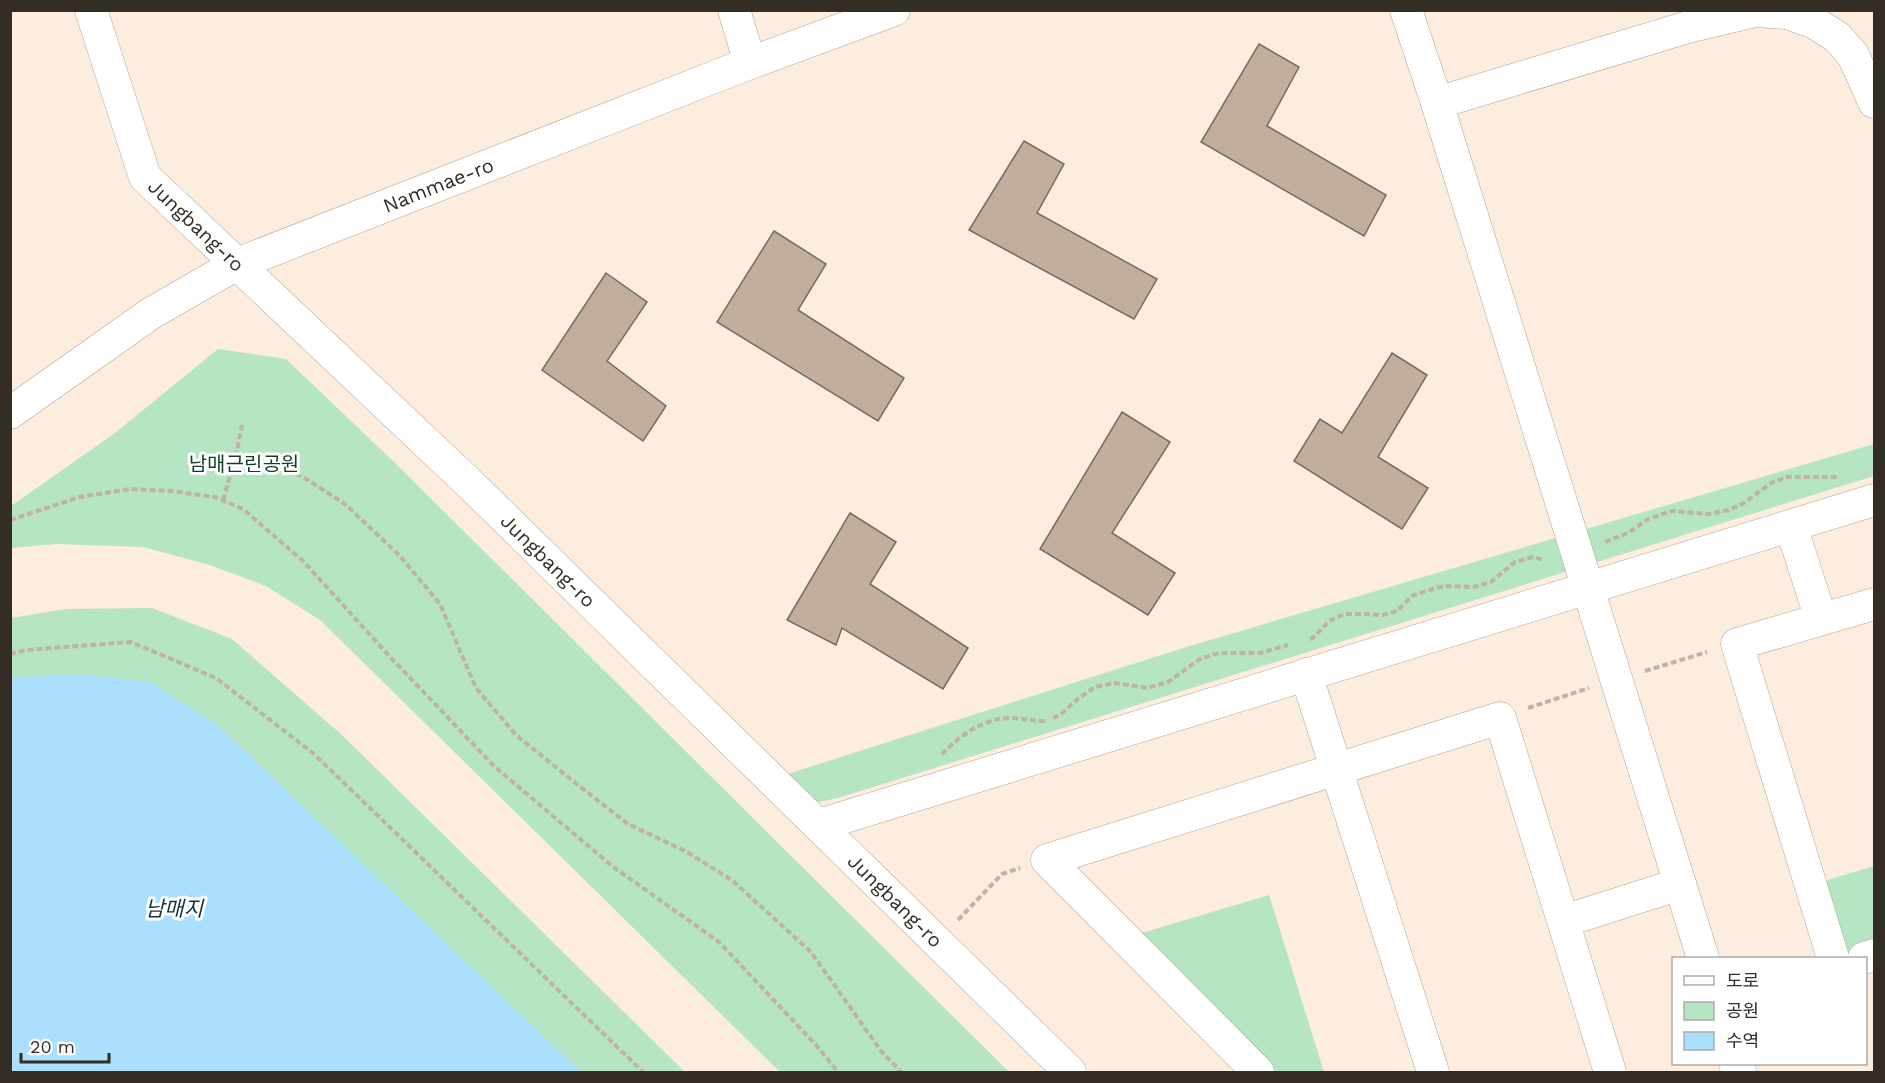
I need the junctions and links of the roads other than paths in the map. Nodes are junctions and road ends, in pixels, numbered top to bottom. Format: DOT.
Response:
graph roads {
  1 [pos="91,10"];
  2 [pos="734,10"];
  3 [pos="894,10"];
  4 [pos="1406,10"];
  5 [pos="750,63"];
  6 [pos="1875,102"];
  7 [pos="1437,103"];
  8 [pos="237,264"];
  9 [pos="10,413"];
  10 [pos="1875,500"];
  11 [pos="1791,526"];
  12 [pos="1587,588"];
  13 [pos="1875,604"];
  14 [pos="1821,619"];
  15 [pos="1306,674"];
  16 [pos="1337,768"];
  17 [pos="819,825"];
  18 [pos="1680,884"];
  19 [pos="1564,921"];
  20 [pos="1703,957"];
  21 [pos="1833,957"];
  22 [pos="1070,1072"];
  23 [pos="1258,1072"];
  24 [pos="1433,1072"];
  25 [pos="1610,1072"];
  1 -- 8 [label="street, Jungbang-ro"];
  2 -- 5 [label="street"];
  3 -- 5 [label="street, Nammae-ro"];
  4 -- 7 [label="street"];
  5 -- 8 [label="street, Nammae-ro"];
  6 -- 7 [label="street"];
  7 -- 12 [label="street"];
  8 -- 9 [label="street, Nammae-ro"];
  8 -- 17 [label="street, Jungbang-ro"];
  10 -- 11 [label="street"];
  11 -- 12 [label="street"];
  11 -- 14 [label="street"];
  12 -- 15 [label="street"];
  12 -- 18 [label="street"];
  13 -- 14 [label="street"];
  14 -- 21 [label="street"];
  15 -- 16 [label="street"];
  15 -- 17 [label="street"];
  16 -- 19 [label="street"];
  16 -- 23 [label="street"];
  16 -- 24 [label="street"];
  17 -- 22 [label="street, Jungbang-ro"];
  18 -- 19 [label="street"];
  18 -- 20 [label="street"];
  19 -- 25 [label="street"];
}
